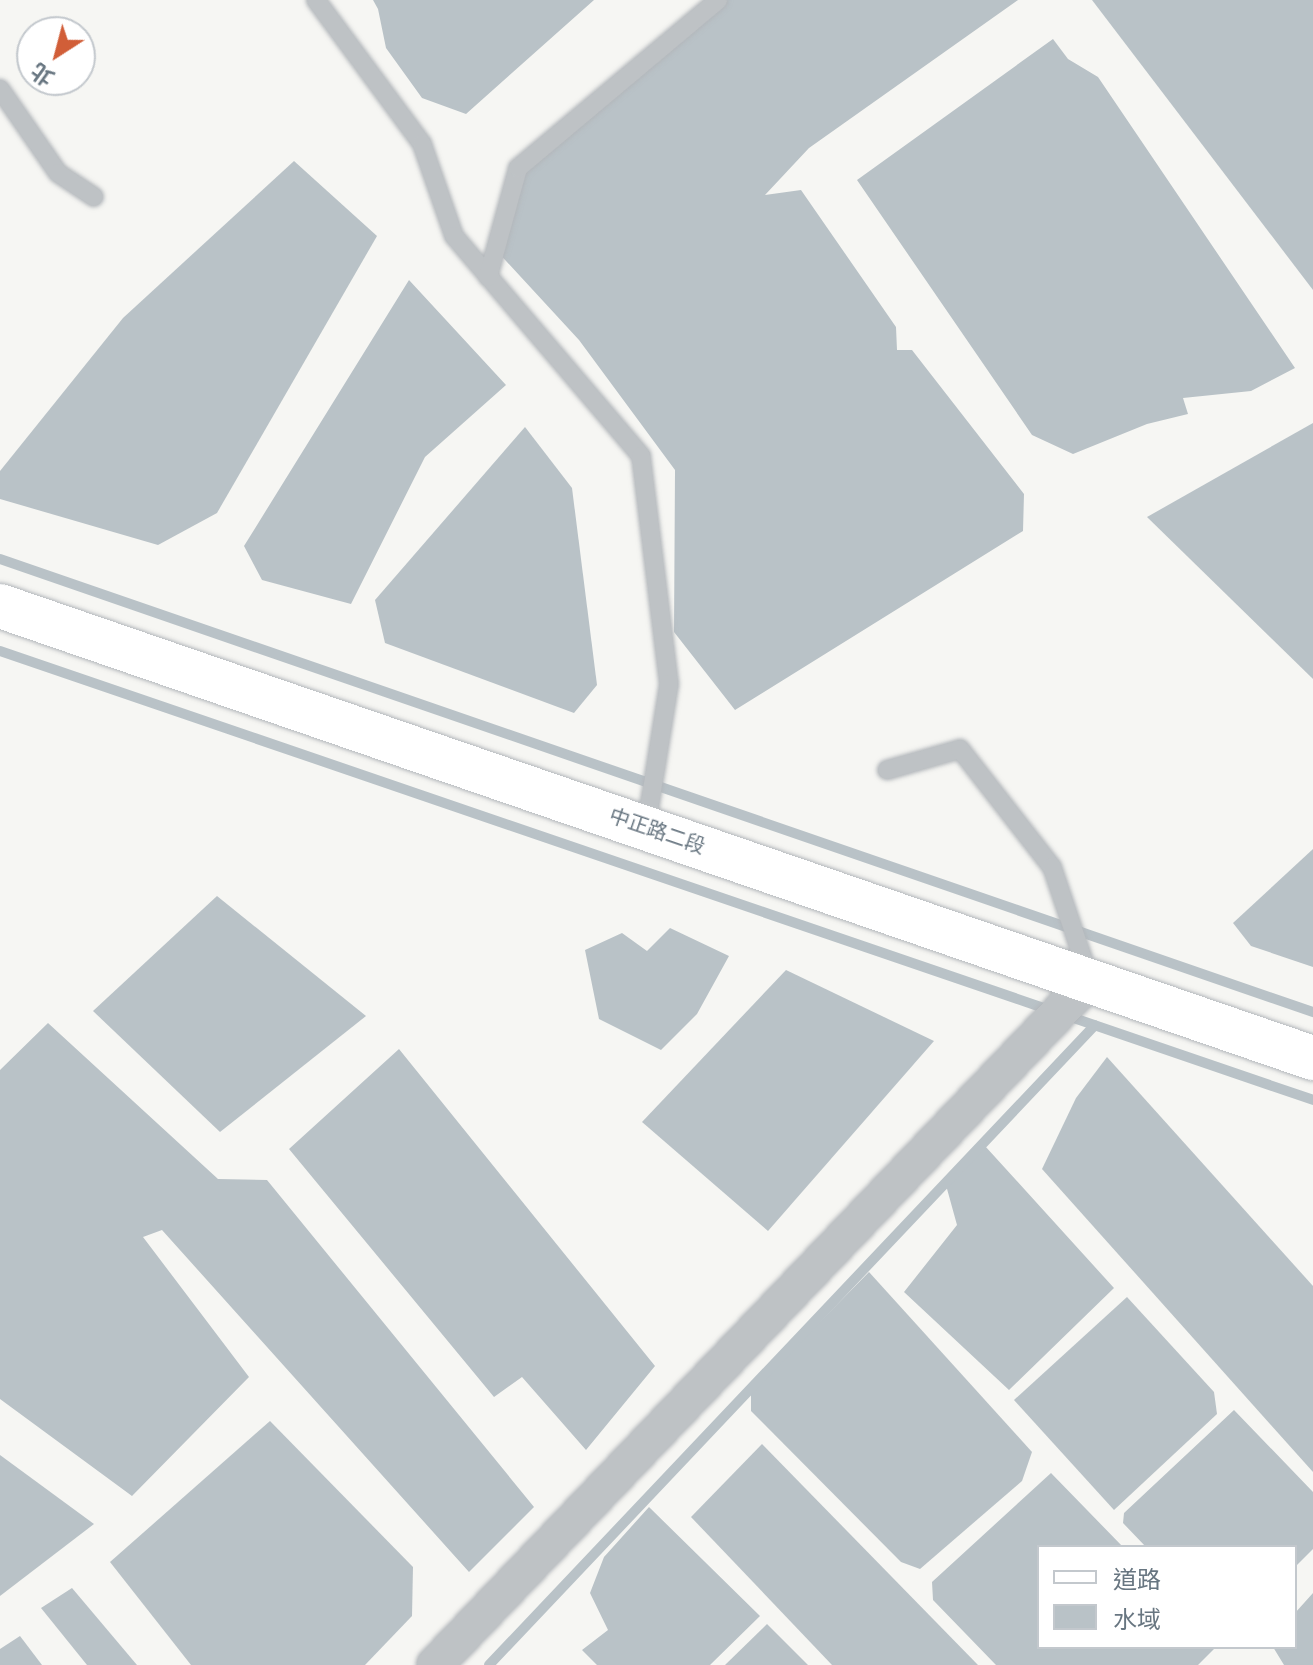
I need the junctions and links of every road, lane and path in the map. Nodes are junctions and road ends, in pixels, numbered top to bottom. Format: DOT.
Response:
graph roads {
  1 [pos="316,0"];
  2 [pos="718,0"];
  3 [pos="0,89"];
  4 [pos="94,197"];
  5 [pos="488,277"];
  6 [pos="0,606"];
  7 [pos="887,770"];
  8 [pos="646,827"];
  9 [pos="1090,980"];
  10 [pos="1313,1058"];
  11 [pos="435,1665"];
  1 -- 5 [label="lane"];
  2 -- 5 [label="lane"];
  3 -- 4 [label="lane"];
  5 -- 8 [label="lane"];
  6 -- 8 [label="main road, 中正路二段"];
  7 -- 9 [label="lane"];
  8 -- 9 [label="main road, 中正路二段"];
  9 -- 10 [label="main road, 中正路二段"];
  9 -- 11 [label="street"];
}
